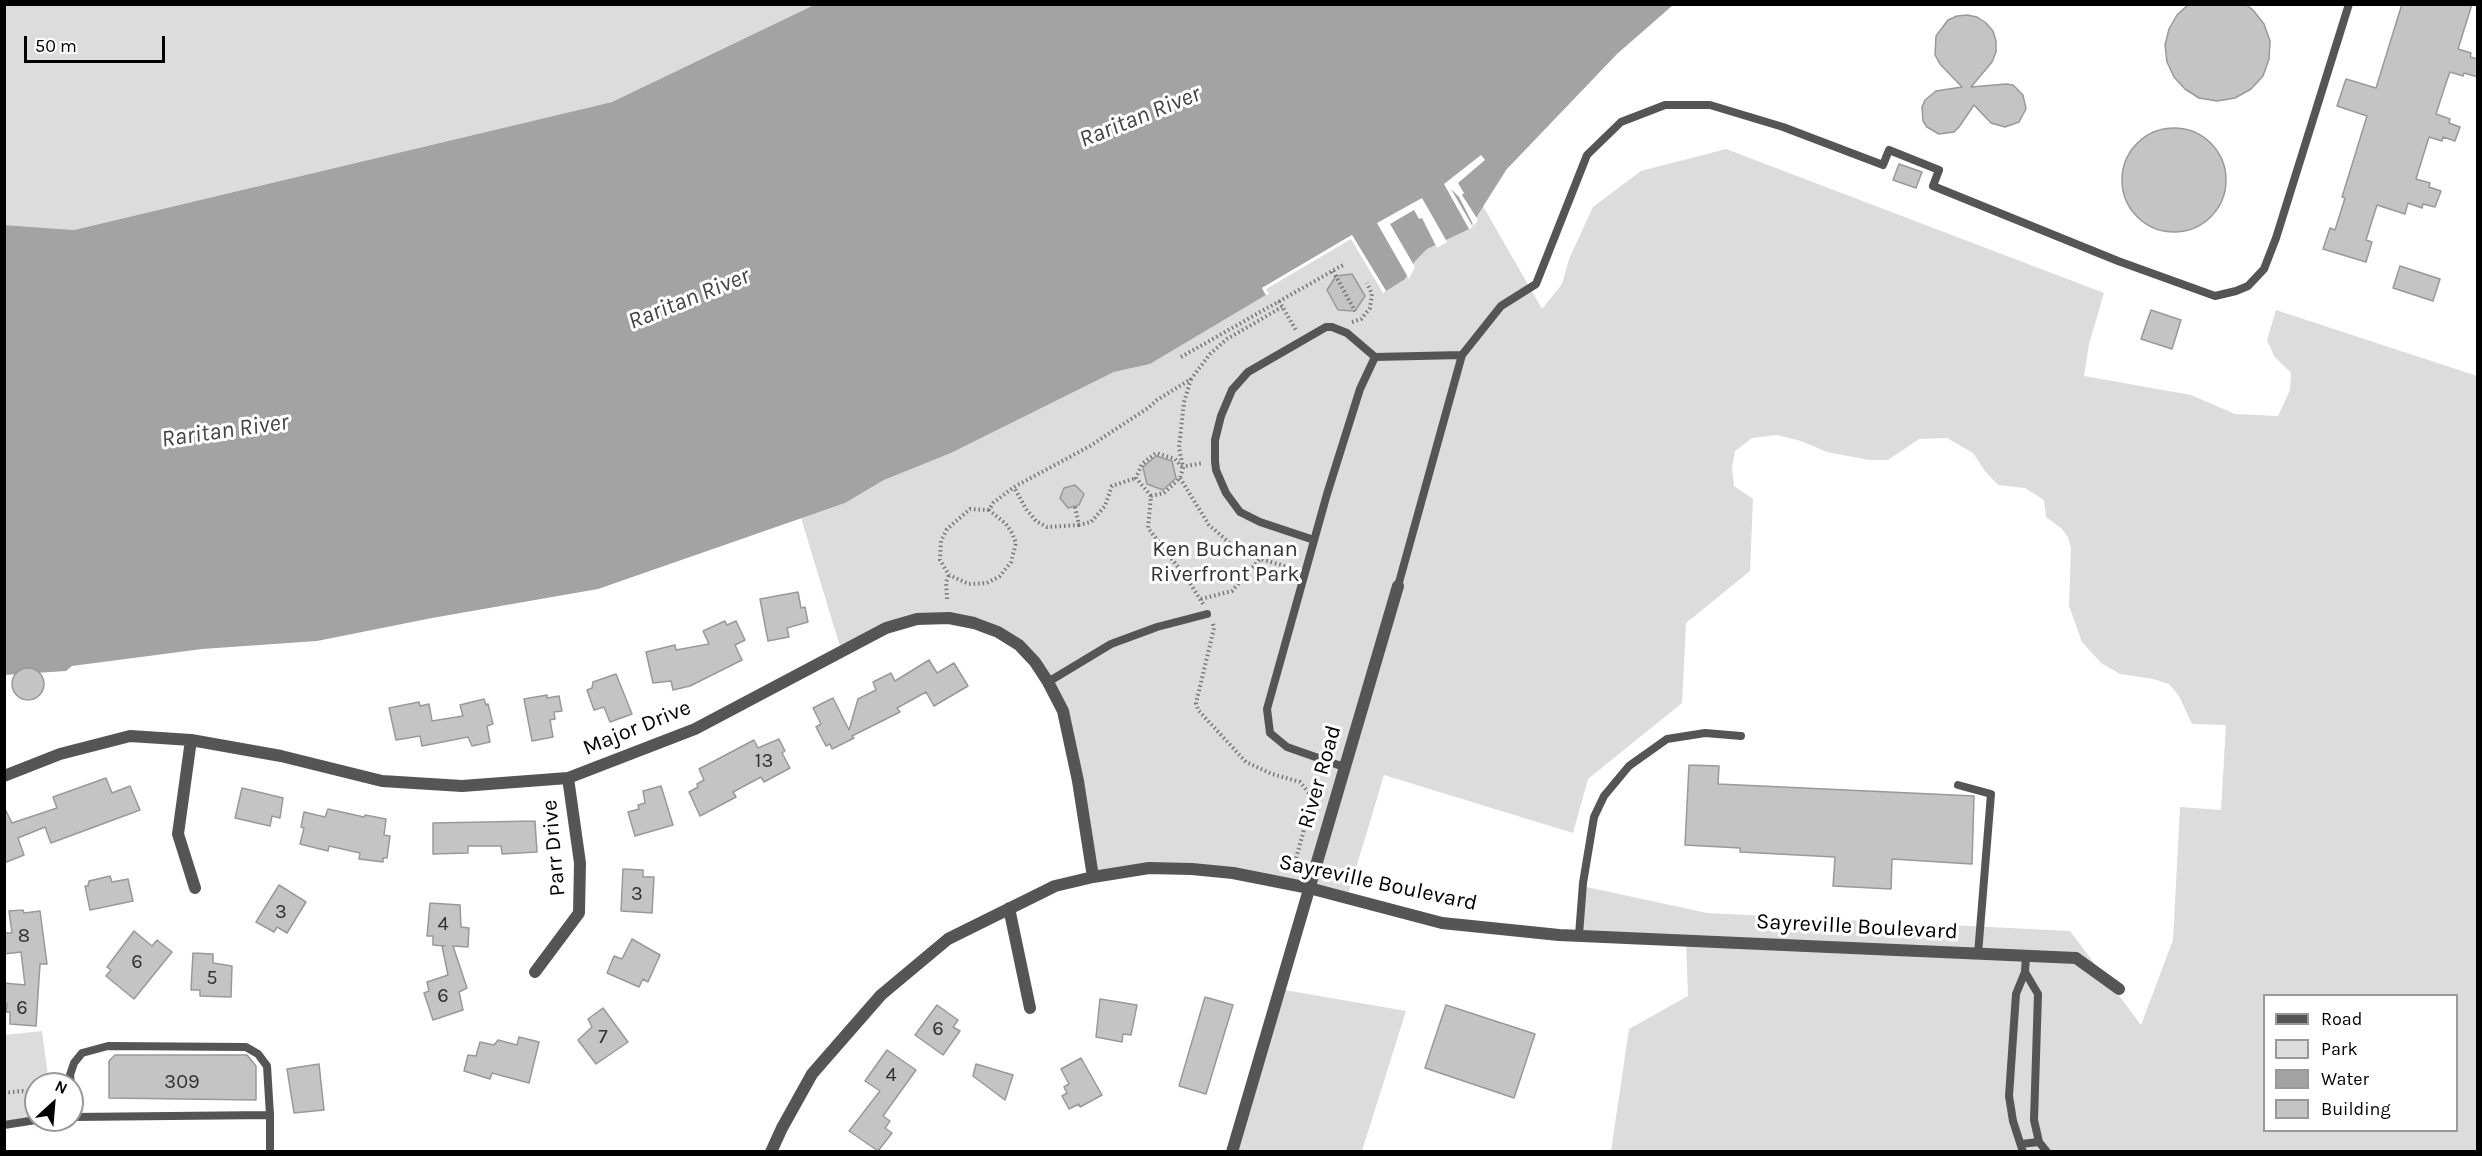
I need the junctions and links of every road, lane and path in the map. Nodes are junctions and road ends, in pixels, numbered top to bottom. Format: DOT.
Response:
graph roads {
  1 [pos="2349,4"];
  2 [pos="1343,265"];
  3 [pos="1333,271"];
  4 [pos="1367,283"];
  5 [pos="1279,302"];
  6 [pos="1282,307"];
  7 [pos="1356,311"];
  8 [pos="1349,322"];
  9 [pos="1302,340"];
  10 [pos="1462,355"];
  11 [pos="1181,357"];
  12 [pos="1375,357"];
  13 [pos="1191,379"];
  14 [pos="1183,468"];
  15 [pos="1136,478"];
  16 [pos="1180,478"];
  17 [pos="1014,487"];
  18 [pos="1151,496"];
  19 [pos="1075,507"];
  20 [pos="989,510"];
  21 [pos="1078,525"];
  22 [pos="1314,540"];
  23 [pos="1260,559"];
  24 [pos="1285,566"];
  25 [pos="949,575"];
  26 [pos="1398,586"];
  27 [pos="947,599"];
  28 [pos="1201,599"];
  29 [pos="1207,614"];
  30 [pos="1048,682"];
  31 [pos="1741,736"];
  32 [pos="191,740"];
  33 [pos="1344,767"];
  34 [pos="4,776"];
  35 [pos="568,778"];
  36 [pos="1958,785"];
  37 [pos="1294,866"];
  38 [pos="1093,877"];
  39 [pos="195,888"];
  40 [pos="1309,888"];
  41 [pos="1009,908"];
  42 [pos="1579,935"];
  43 [pos="1978,954"];
  44 [pos="2026,956"];
  45 [pos="535,972"];
  46 [pos="2025,972"];
  47 [pos="2119,989"];
  48 [pos="1030,1008"];
  49 [pos="71,1072"];
  50 [pos="24,1091"];
  51 [pos="4,1093"];
  52 [pos="270,1115"];
  53 [pos="84,1117"];
  54 [pos="24,1122"];
  55 [pos="4,1125"];
  56 [pos="2040,1142"];
  57 [pos="2022,1148"];
  58 [pos="270,1152"];
  59 [pos="771,1152"];
  60 [pos="1232,1152"];
  61 [pos="2047,1152"];
  1 -- 10 [label="lane"];
  2 -- 3 [label="path"];
  3 -- 5 [label="path"];
  3 -- 7 [label="path"];
  4 -- 8 [label="path"];
  5 -- 6 [label="path"];
  5 -- 11 [label="path"];
  6 -- 9 [label="path"];
  6 -- 13 [label="path"];
  9 -- 12 [label="lane"];
  9 -- 22 [label="lane"];
  10 -- 12 [label="lane"];
  10 -- 26 [label="lane"];
  12 -- 22 [label="lane"];
  13 -- 14 [label="path"];
  13 -- 17 [label="path"];
  14 -- 15 [label="path"];
  14 -- 16 [label="path"];
  15 -- 18 [label="path"];
  15 -- 21 [label="path"];
  16 -- 18 [label="path"];
  16 -- 23 [label="path"];
  17 -- 20 [label="path"];
  17 -- 21 [label="path"];
  18 -- 28 [label="path"];
  19 -- 21 [label="path"];
  20 -- 25 [label="path"];
  20 -- 25 [label="path"];
  22 -- 33 [label="lane"];
  23 -- 24 [label="path"];
  23 -- 28 [label="path"];
  25 -- 27 [label="path"];
  26 -- 33 [label="street, River Road"];
  28 -- 29 [label="path"];
  29 -- 30 [label="lane"];
  29 -- 37 [label="path"];
  30 -- 35 [label="street, Major Drive"];
  30 -- 38 [label="street, Major Drive"];
  31 -- 42 [label="lane"];
  32 -- 34 [label="street, Major Drive"];
  32 -- 35 [label="street, Major Drive"];
  32 -- 39 [label="street"];
  33 -- 40 [label="street, River Road"];
  35 -- 45 [label="street, Parr Drive"];
  36 -- 43 [label="lane"];
  38 -- 40 [label="street, Sayreville Boulevard"];
  38 -- 41 [label="street, Sayreville Boulevard"];
  40 -- 42 [label="street, Sayreville Boulevard"];
  40 -- 60 [label="street, River Road"];
  41 -- 48 [label="street"];
  41 -- 59 [label="street, Sayreville Boulevard"];
  42 -- 43 [label="street, Sayreville Boulevard"];
  43 -- 44 [label="street, Sayreville Boulevard"];
  44 -- 46 [label="lane"];
  44 -- 47 [label="street, Sayreville Boulevard"];
  46 -- 56 [label="lane"];
  46 -- 57 [label="lane"];
  49 -- 52 [label="lane"];
  50 -- 51 [label="path"];
  52 -- 53 [label="lane"];
  52 -- 58 [label="lane"];
  54 -- 55 [label="lane"];
  56 -- 57 [label="lane"];
  56 -- 61 [label="lane"];
}
